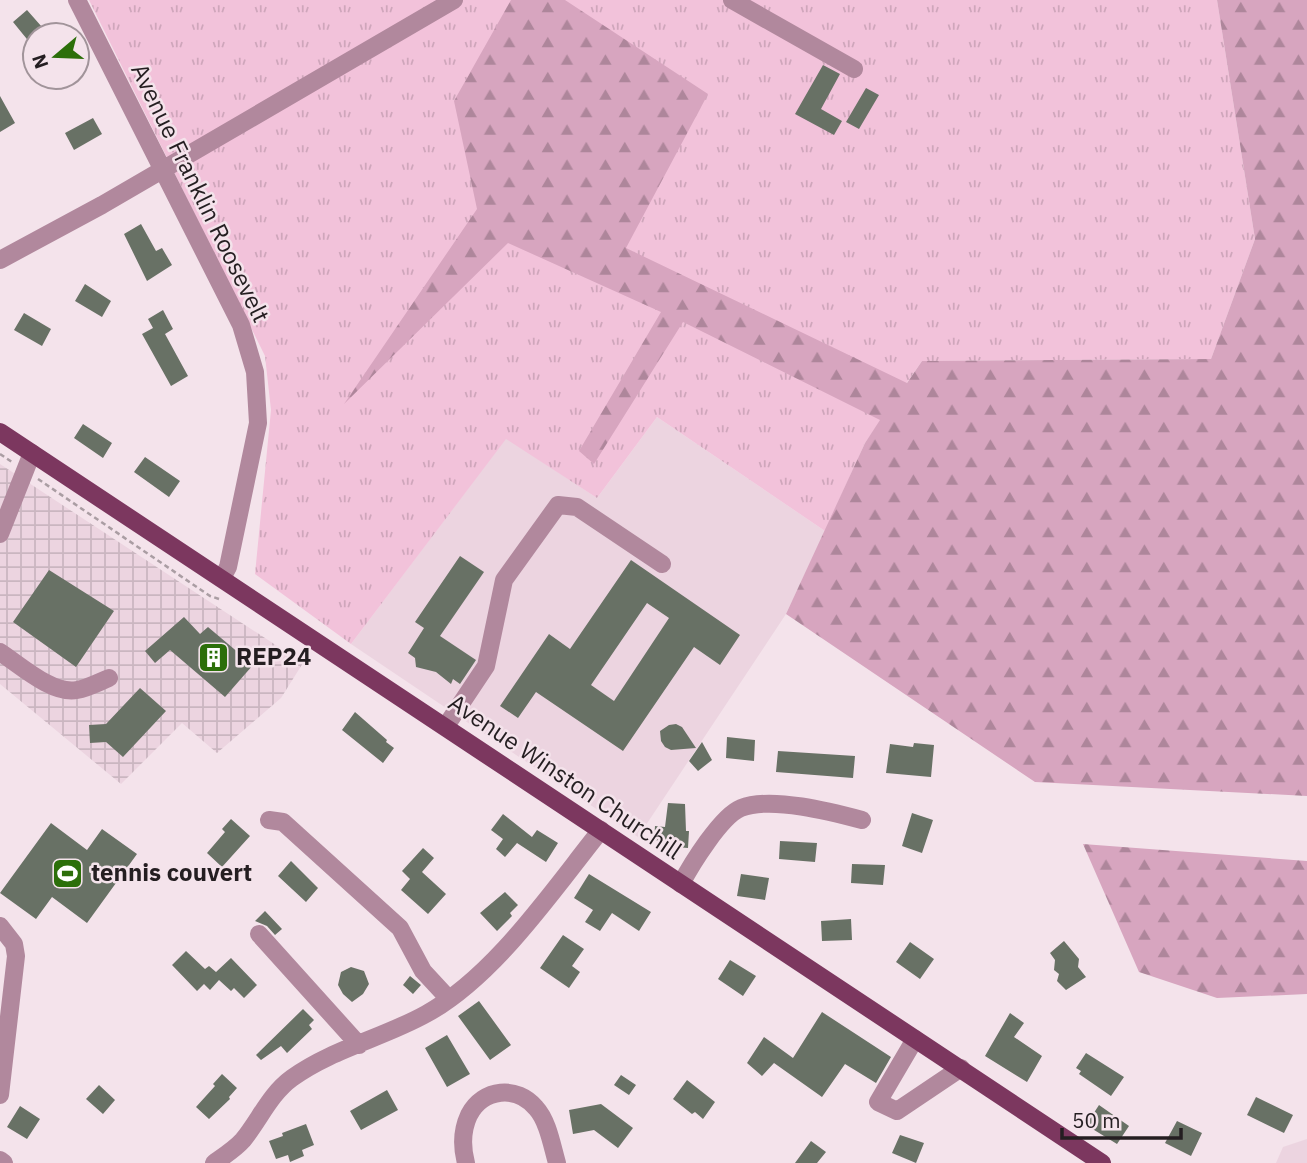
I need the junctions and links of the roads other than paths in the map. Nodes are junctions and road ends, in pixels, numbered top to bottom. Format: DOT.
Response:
graph roads {
  1 [pos="77,0"];
  2 [pos="454,0"];
  3 [pos="732,0"];
  4 [pos="854,69"];
  5 [pos="162,170"];
  6 [pos="0,260"];
  7 [pos="0,432"];
  8 [pos="32,453"];
  9 [pos="0,534"];
  10 [pos="662,564"];
  11 [pos="222,578"];
  12 [pos="0,652"];
  13 [pos="108,678"];
  14 [pos="446,726"];
  15 [pos="270,820"];
  16 [pos="862,820"];
  17 [pos="601,830"];
  18 [pos="681,884"];
  19 [pos="0,926"];
  20 [pos="259,934"];
  21 [pos="448,998"];
  22 [pos="915,1039"];
  23 [pos="359,1045"];
  24 [pos="961,1069"];
  25 [pos="0,1095"];
  26 [pos="214,1163"];
  27 [pos="466,1163"];
  28 [pos="556,1163"];
  29 [pos="1102,1163"];
  1 -- 5 [label="street, Avenue Franklin Roosevelt"];
  2 -- 5 [label="street"];
  3 -- 4 [label="street"];
  5 -- 6 [label="street"];
  5 -- 11 [label="street, Avenue Franklin Roosevelt"];
  7 -- 8 [label="main road, Avenue Winston Churchill"];
  8 -- 9 [label="street"];
  8 -- 11 [label="main road, Avenue Winston Churchill"];
  10 -- 14 [label="street"];
  11 -- 14 [label="main road, Avenue Winston Churchill"];
  12 -- 13 [label="street"];
  14 -- 17 [label="main road, Avenue Winston Churchill"];
  15 -- 21 [label="street"];
  16 -- 18 [label="street"];
  17 -- 18 [label="main road, Avenue Winston Churchill"];
  17 -- 21 [label="street"];
  18 -- 22 [label="main road, Avenue Winston Churchill"];
  19 -- 25 [label="street"];
  20 -- 23 [label="street"];
  21 -- 23 [label="street"];
  22 -- 24 [label="main road, Avenue Winston Churchill"];
  22 -- 24 [label="street"];
  23 -- 26 [label="street"];
  24 -- 29 [label="main road, Avenue Winston Churchill"];
  27 -- 28 [label="street"];
}
